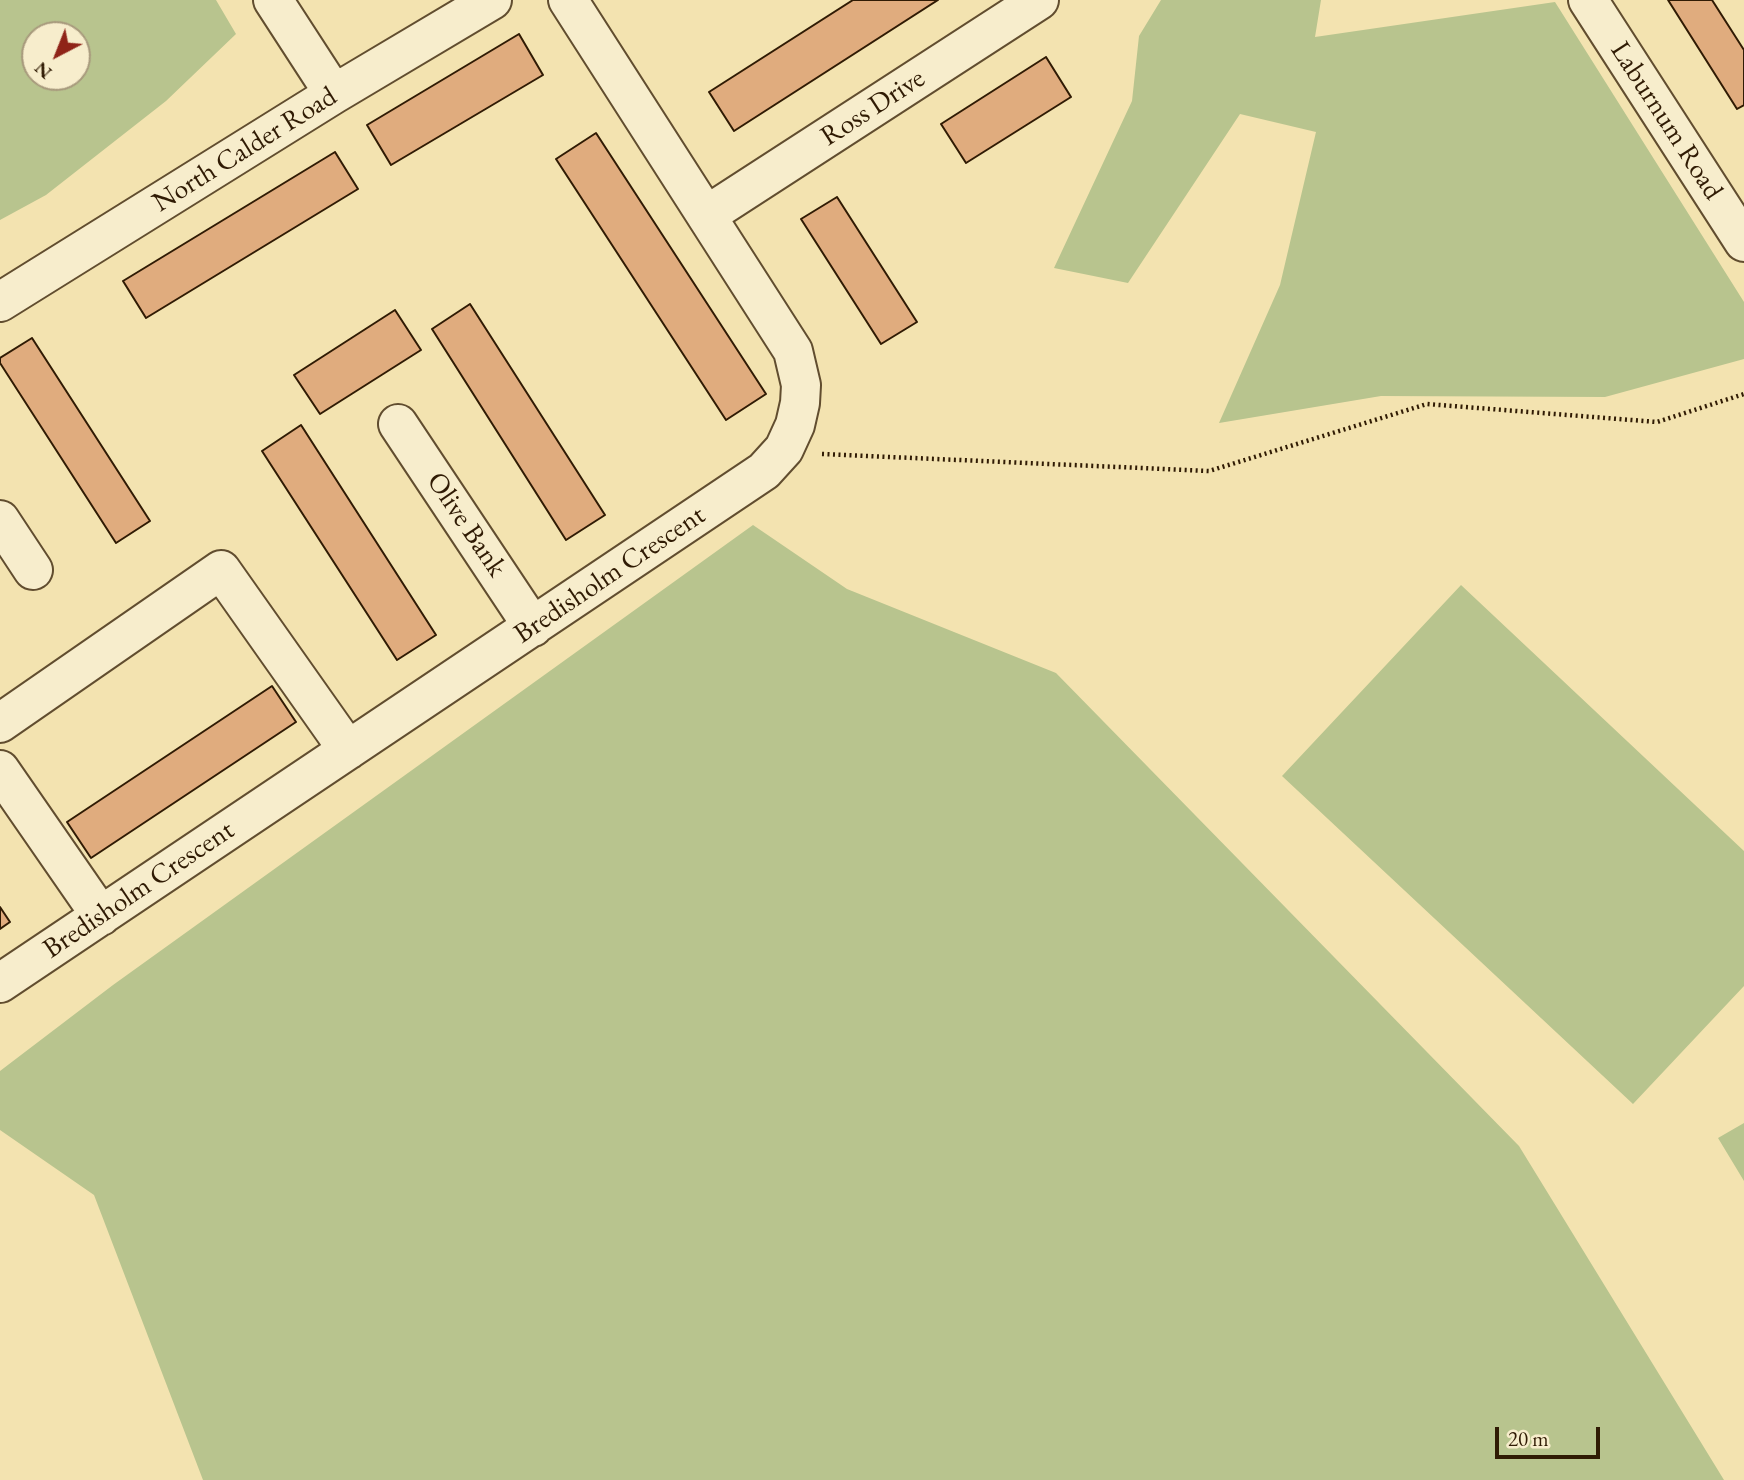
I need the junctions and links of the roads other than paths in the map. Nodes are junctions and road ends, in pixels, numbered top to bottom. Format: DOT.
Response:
graph roads {
  1 [pos="273,0"];
  2 [pos="492,0"];
  3 [pos="568,0"];
  4 [pos="1039,0"];
  5 [pos="1588,0"];
  6 [pos="334,94"];
  7 [pos="708,215"];
  8 [pos="1744,242"];
  9 [pos="0,302"];
  10 [pos="398,424"];
  11 [pos="0,520"];
  12 [pos="33,570"];
  13 [pos="533,627"];
  14 [pos="0,723"];
  15 [pos="348,750"];
  16 [pos="0,770"];
  17 [pos="101,915"];
  18 [pos="0,983"];
  1 -- 6 [label="street"];
  2 -- 6 [label="street, North Calder Road"];
  3 -- 7 [label="street, Bredisholm Crescent"];
  4 -- 7 [label="street, Ross Drive"];
  5 -- 8 [label="street, Laburnum Road"];
  6 -- 9 [label="street, North Calder Road"];
  7 -- 13 [label="street, Bredisholm Crescent"];
  10 -- 13 [label="street, Olive Bank"];
  11 -- 12 [label="street"];
  13 -- 15 [label="street, Bredisholm Crescent"];
  14 -- 15 [label="street"];
  15 -- 17 [label="street, Bredisholm Crescent"];
  16 -- 17 [label="street"];
  17 -- 18 [label="street, Bredisholm Crescent"];
}
